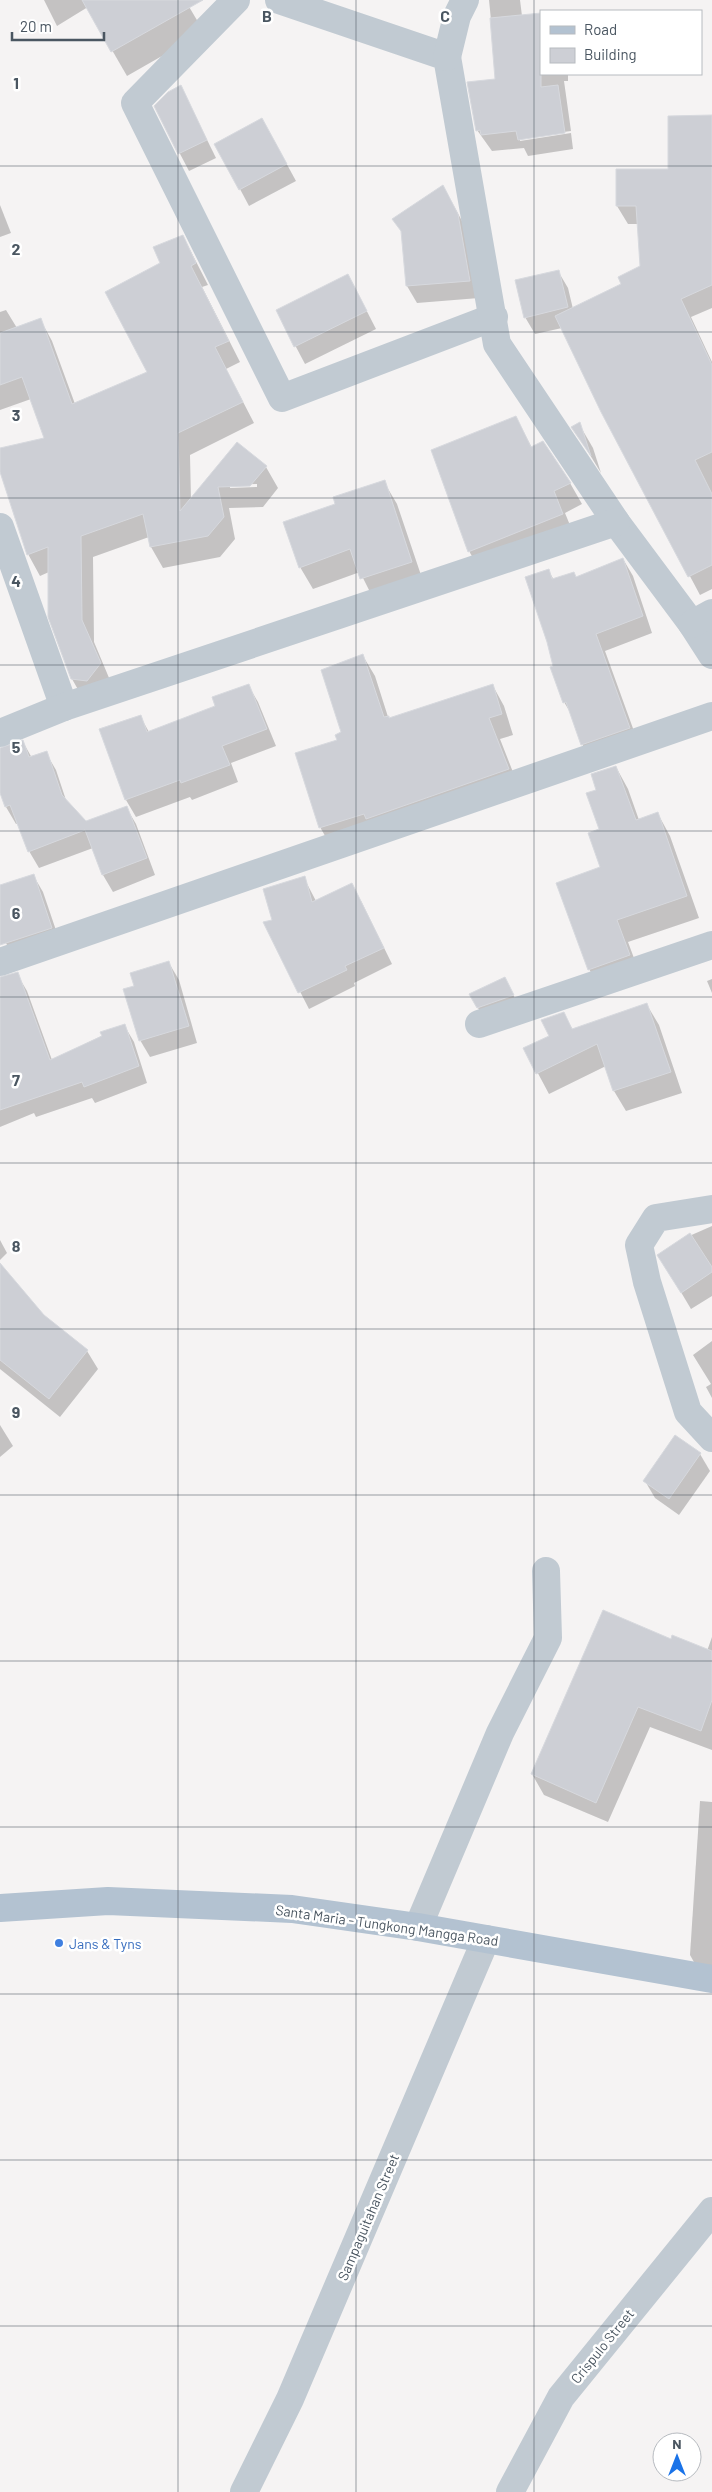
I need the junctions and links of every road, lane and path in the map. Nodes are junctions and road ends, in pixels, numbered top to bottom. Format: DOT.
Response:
graph roads {
  1 [pos="236,0"];
  2 [pos="279,0"];
  3 [pos="465,0"];
  4 [pos="447,57"];
  5 [pos="494,317"];
  6 [pos="616,522"];
  7 [pos="0,527"];
  8 [pos="702,618"];
  9 [pos="712,655"];
  10 [pos="64,707"];
  11 [pos="712,716"];
  12 [pos="0,732"];
  13 [pos="712,945"];
  14 [pos="0,962"];
  15 [pos="479,1024"];
  16 [pos="712,1209"];
  17 [pos="712,1438"];
  18 [pos="546,1571"];
  19 [pos="0,1908"];
  20 [pos="418,1928"];
  21 [pos="486,1939"];
  22 [pos="712,1979"];
  23 [pos="712,2211"];
  24 [pos="244,2492"];
  25 [pos="510,2492"];
  1 -- 5 [label="street"];
  2 -- 4 [label="street"];
  3 -- 4 [label="street"];
  4 -- 5 [label="street"];
  5 -- 6 [label="street"];
  6 -- 8 [label="street"];
  6 -- 10 [label="street"];
  7 -- 10 [label="street"];
  8 -- 9 [label="street"];
  10 -- 12 [label="street"];
  11 -- 14 [label="street"];
  13 -- 15 [label="street"];
  16 -- 17 [label="street"];
  18 -- 20 [label="street"];
  19 -- 20 [label="main road, Santa Maria - Tungkong Mangga Road"];
  20 -- 21 [label="main road, Santa Maria - Tungkong Mangga Road"];
  21 -- 22 [label="main road, Santa Maria - Tungkong Mangga Road"];
  21 -- 24 [label="street, Sampaguitahan Street"];
  23 -- 25 [label="street, Crispulo Street"];
}
